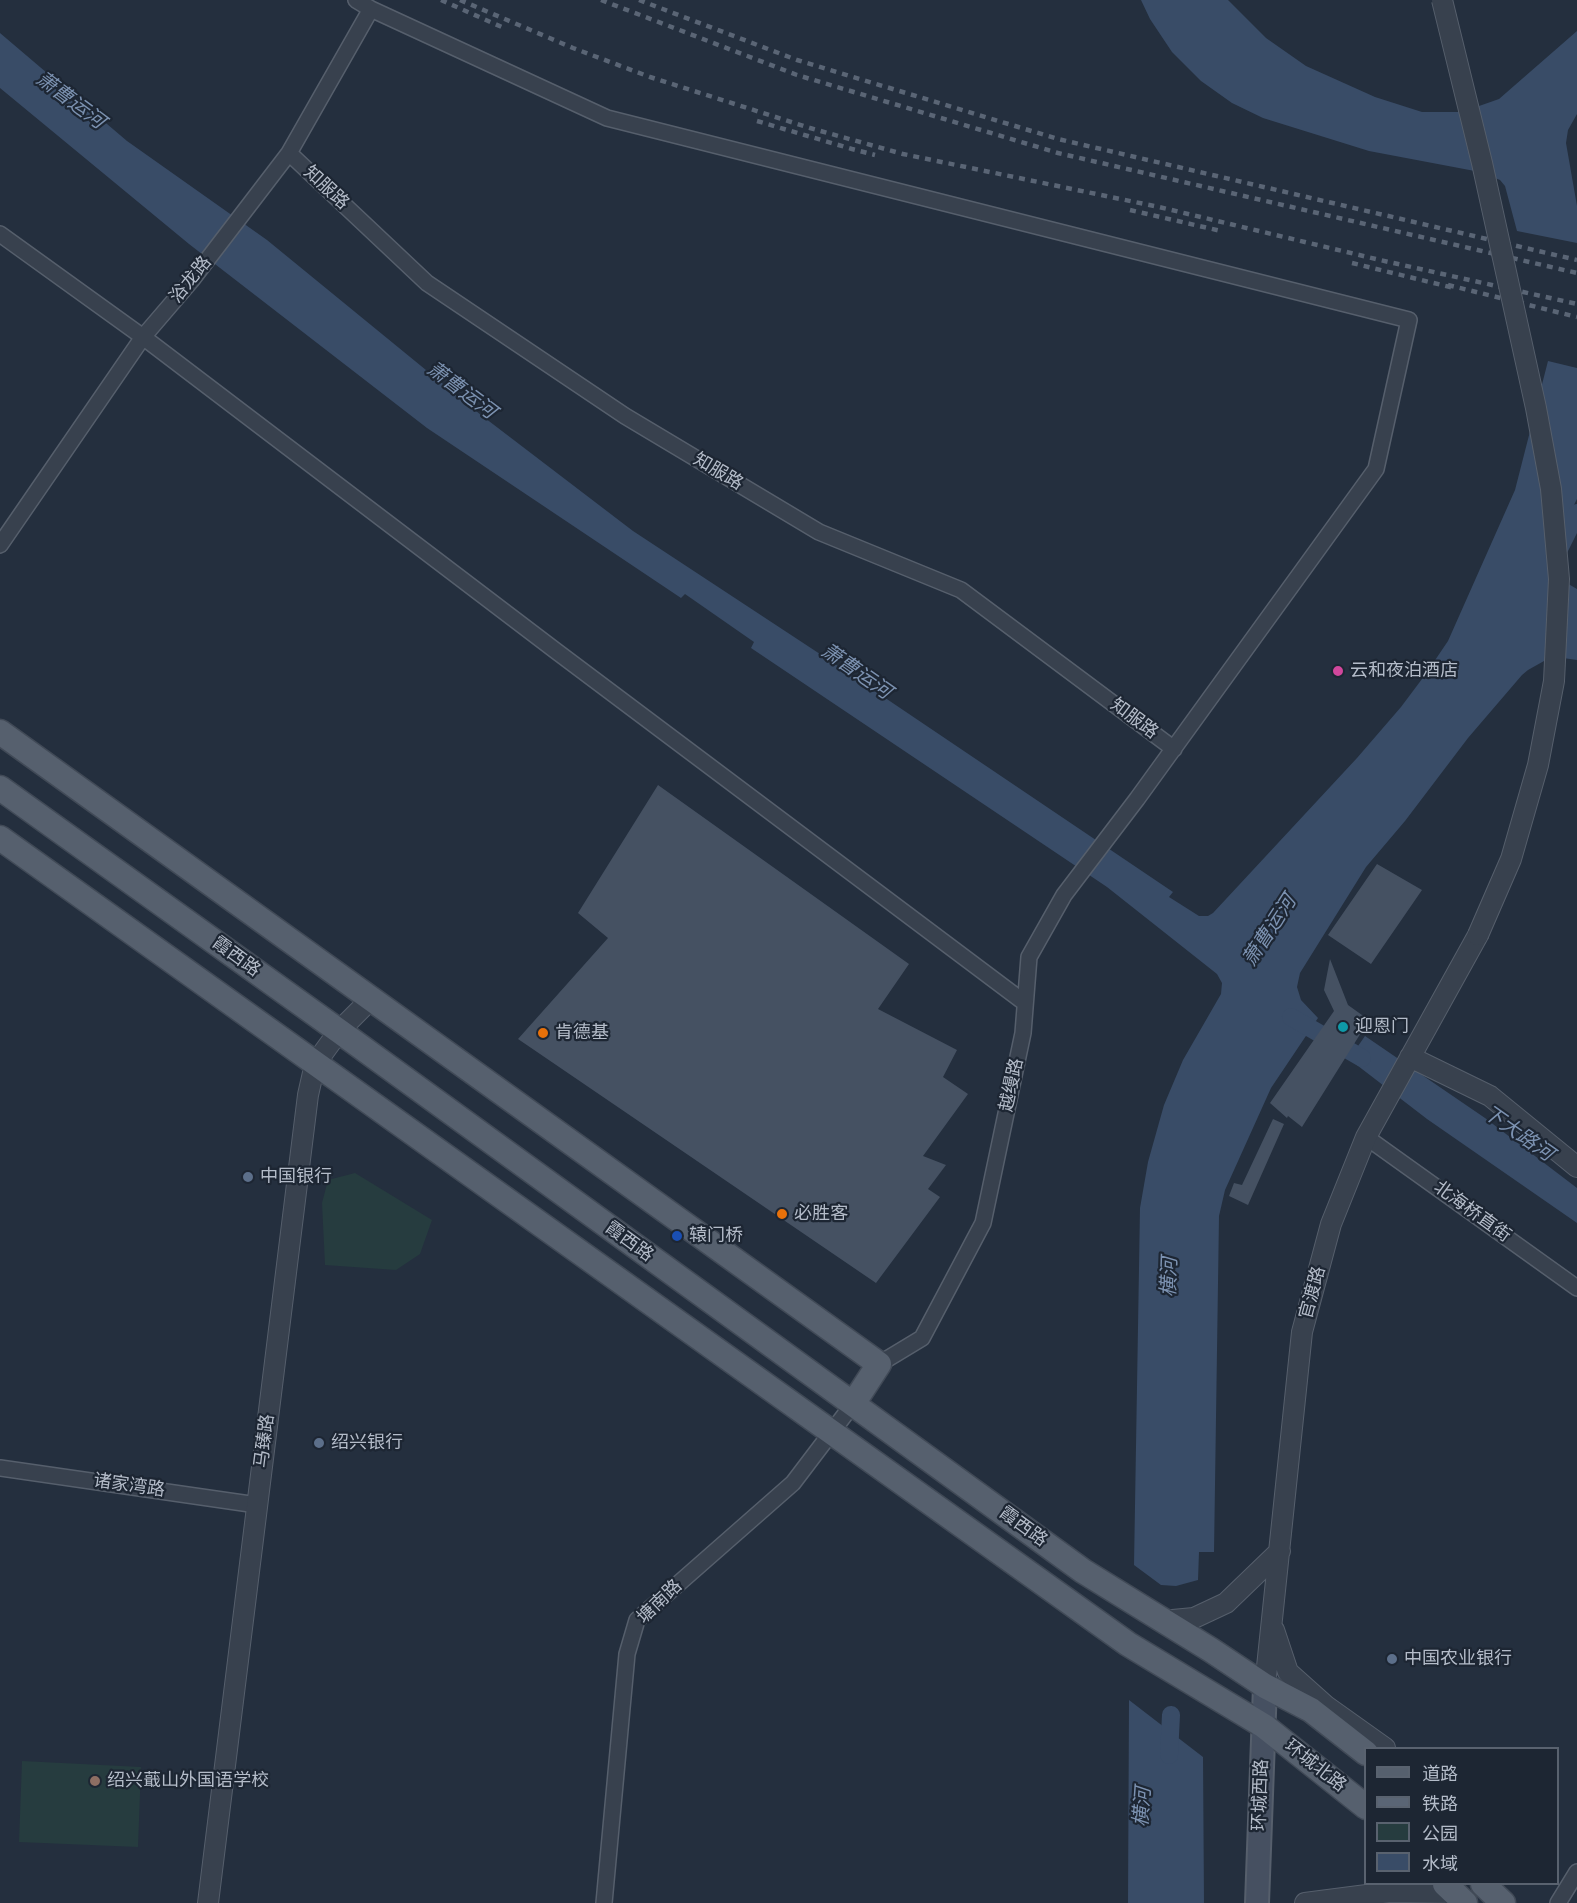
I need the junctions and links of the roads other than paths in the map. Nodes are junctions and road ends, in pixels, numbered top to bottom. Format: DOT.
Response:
graph roads {
  1 [pos="356,0"];
  2 [pos="1442,0"];
  3 [pos="371,9"];
  4 [pos="289,153"];
  5 [pos="0,234"];
  6 [pos="143,337"];
  7 [pos="0,545"];
  8 [pos="0,732"];
  9 [pos="1174,748"];
  10 [pos="0,788"];
  11 [pos="0,838"];
  12 [pos="371,999"];
  13 [pos="1025,1003"];
  14 [pos="339,1031"];
  15 [pos="1410,1057"];
  16 [pos="315,1064"];
  17 [pos="1366,1137"];
  18 [pos="1577,1167"];
  19 [pos="1577,1287"];
  20 [pos="879,1364"];
  21 [pos="853,1404"];
  22 [pos="832,1433"];
  23 [pos="0,1468"];
  24 [pos="258,1505"];
  25 [pos="1280,1551"];
  26 [pos="1162,1621"];
  27 [pos="1272,1622"];
  28 [pos="1265,1686"];
  29 [pos="1263,1726"];
  30 [pos="1382,1747"];
  31 [pos="1364,1752"];
  32 [pos="1364,1806"];
  33 [pos="1577,1872"];
  34 [pos="1484,1885"];
  35 [pos="1502,1885"];
  36 [pos="1455,1893"];
  37 [pos="208,1903"];
  38 [pos="604,1903"];
  39 [pos="1257,1903"];
  40 [pos="1305,1903"];
  41 [pos="1505,1903"];
  42 [pos="1558,1903"];
  1 -- 3 [label="street"];
  2 -- 15 [label="street, 官渡路, bridge"];
  3 -- 4 [label="street, 浴龙路"];
  3 -- 9 [label="street, 越缦路"];
  4 -- 6 [label="street, 浴龙路"];
  4 -- 9 [label="street, 知服路"];
  5 -- 6 [label="street"];
  6 -- 7 [label="street, 浴龙路"];
  6 -- 13 [label="street"];
  8 -- 12 [label="main road"];
  9 -- 13 [label="street, 越缦路"];
  10 -- 14 [label="main road, 霞西路"];
  11 -- 16 [label="main road, 霞西路"];
  12 -- 14 [label="street, 马臻路"];
  12 -- 20 [label="main road"];
  13 -- 20 [label="street, 越缦路"];
  14 -- 16 [label="street, 马臻路"];
  14 -- 21 [label="main road, 霞西路"];
  15 -- 17 [label="street, 官渡路"];
  15 -- 18 [label="street"];
  16 -- 22 [label="main road, 霞西路"];
  16 -- 24 [label="street, 马臻路"];
  17 -- 19 [label="street, 北海桥直街"];
  17 -- 25 [label="street, 官渡路"];
  20 -- 21 [label="main road"];
  21 -- 22 [label="street, 塘南路"];
  21 -- 26 [label="main road, 霞西路"];
  22 -- 29 [label="main road, 霞西路"];
  22 -- 38 [label="street, 塘南路"];
  23 -- 24 [label="street, 诸家湾路"];
  24 -- 37 [label="street, 马臻路"];
  25 -- 26 [label="street"];
  25 -- 27 [label="street, 官渡路"];
  26 -- 28 [label="main road, 霞西路"];
  27 -- 28 [label="street, 官渡路"];
  27 -- 30 [label="street"];
  28 -- 29 [label="main road, 环城西路"];
  28 -- 31 [label="main road"];
  29 -- 32 [label="main road, 环城北路"];
  29 -- 39 [label="main road, 环城西路"];
  33 -- 42 [label="street"];
  34 -- 41 [label="main road"];
  35 -- 41 [label="street"];
  36 -- 40 [label="street"];
}
